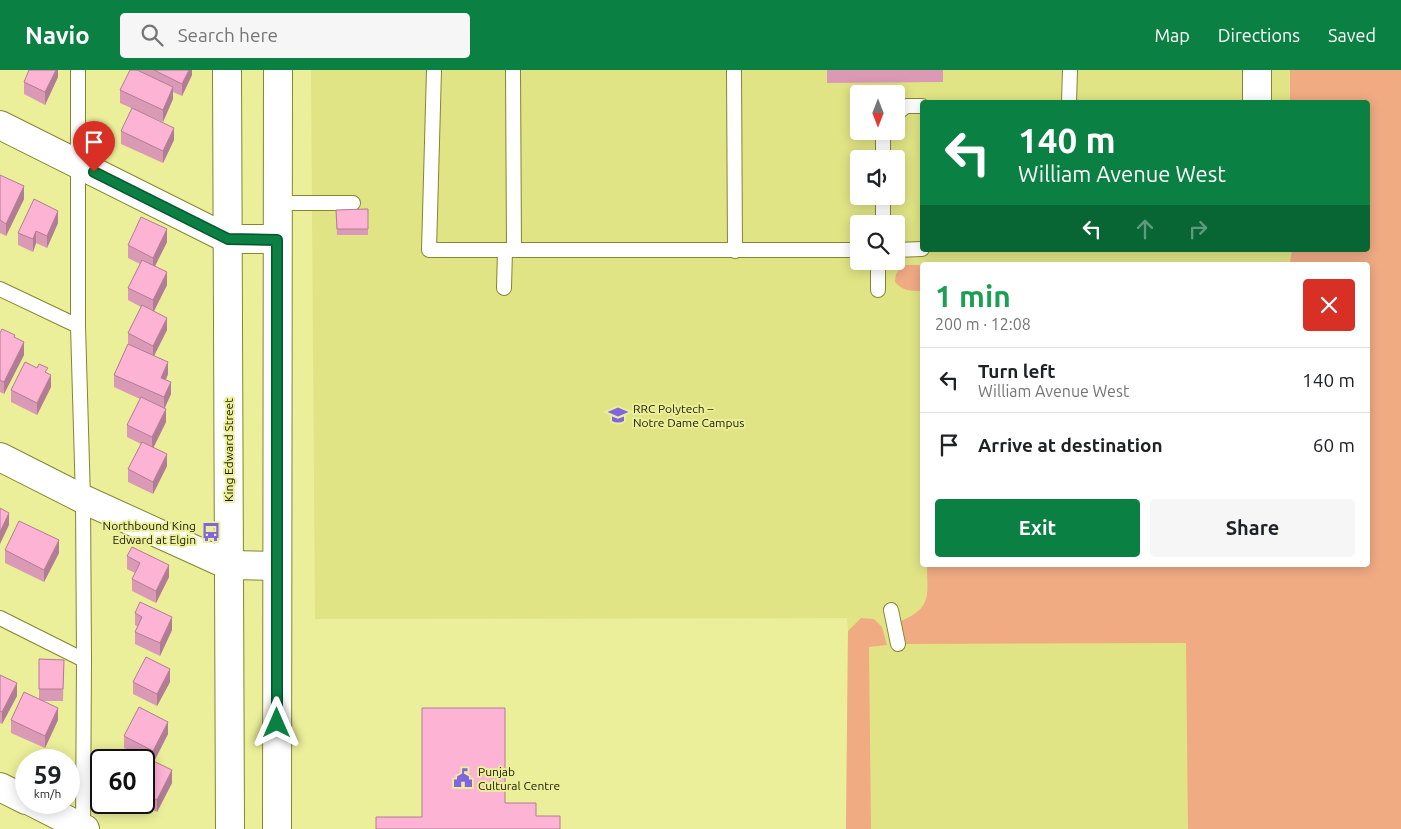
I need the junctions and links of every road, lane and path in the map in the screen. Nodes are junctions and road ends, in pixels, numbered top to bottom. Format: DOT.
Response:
graph roads {
  1 [pos="78,70"];
  2 [pos="227,70"];
  3 [pos="278,70"];
  4 [pos="434,70"];
  5 [pos="513,70"];
  6 [pos="734,70"];
  7 [pos="1070,70"];
  8 [pos="1256,70"];
  9 [pos="1069,100"];
  10 [pos="1257,100"];
  11 [pos="920,106"];
  12 [pos="905,107"];
  13 [pos="0,125"];
  14 [pos="78,164"];
  15 [pos="277,203"];
  16 [pos="353,203"];
  17 [pos="228,239"];
  18 [pos="277,240"];
  19 [pos="920,249"];
  20 [pos="510,250"];
  21 [pos="850,250"];
  22 [pos="905,250"];
  23 [pos="735,251"];
  24 [pos="878,270"];
  25 [pos="504,288"];
  26 [pos="0,289"];
  27 [pos="878,290"];
  28 [pos="78,326"];
  29 [pos="0,457"];
  30 [pos="83,499"];
  31 [pos="228,565"];
  32 [pos="277,566"];
  33 [pos="891,610"];
  34 [pos="0,618"];
  35 [pos="898,644"];
  36 [pos="84,660"];
  37 [pos="0,786"];
  38 [pos="15,794"];
  39 [pos="55,814"];
  40 [pos="84,829"];
  41 [pos="230,829"];
  42 [pos="277,829"];
  1 -- 14 [label="lane"];
  2 -- 17 [label="main road, King Edward Street"];
  3 -- 15 [label="main road"];
  4 -- 20 [label="lane"];
  5 -- 20 [label="lane"];
  6 -- 23 [label="lane"];
  7 -- 9 [label="lane"];
  8 -- 10 [label="main road"];
  11 -- 12 [label="lane"];
  13 -- 14 [label="main road"];
  14 -- 17 [label="main road"];
  14 -- 28 [label="lane"];
  15 -- 16 [label="lane"];
  15 -- 18 [label="main road"];
  17 -- 18 [label="main road"];
  17 -- 31 [label="main road, King Edward Street"];
  18 -- 32 [label="main road"];
  19 -- 22 [label="lane"];
  20 -- 23 [label="lane"];
  20 -- 25 [label="lane"];
  21 -- 23 [label="lane"];
  24 -- 27 [label="lane"];
  26 -- 28 [label="lane"];
  28 -- 30 [label="lane"];
  29 -- 30 [label="main road"];
  30 -- 31 [label="main road"];
  30 -- 36 [label="lane"];
  31 -- 32 [label="main road"];
  31 -- 41 [label="main road, King Edward Street"];
  32 -- 42 [label="main road"];
  33 -- 35 [label="lane"];
  34 -- 36 [label="lane"];
  36 -- 40 [label="lane"];
  37 -- 38 [label="main road"];
  39 -- 40 [label="main road"];
}
